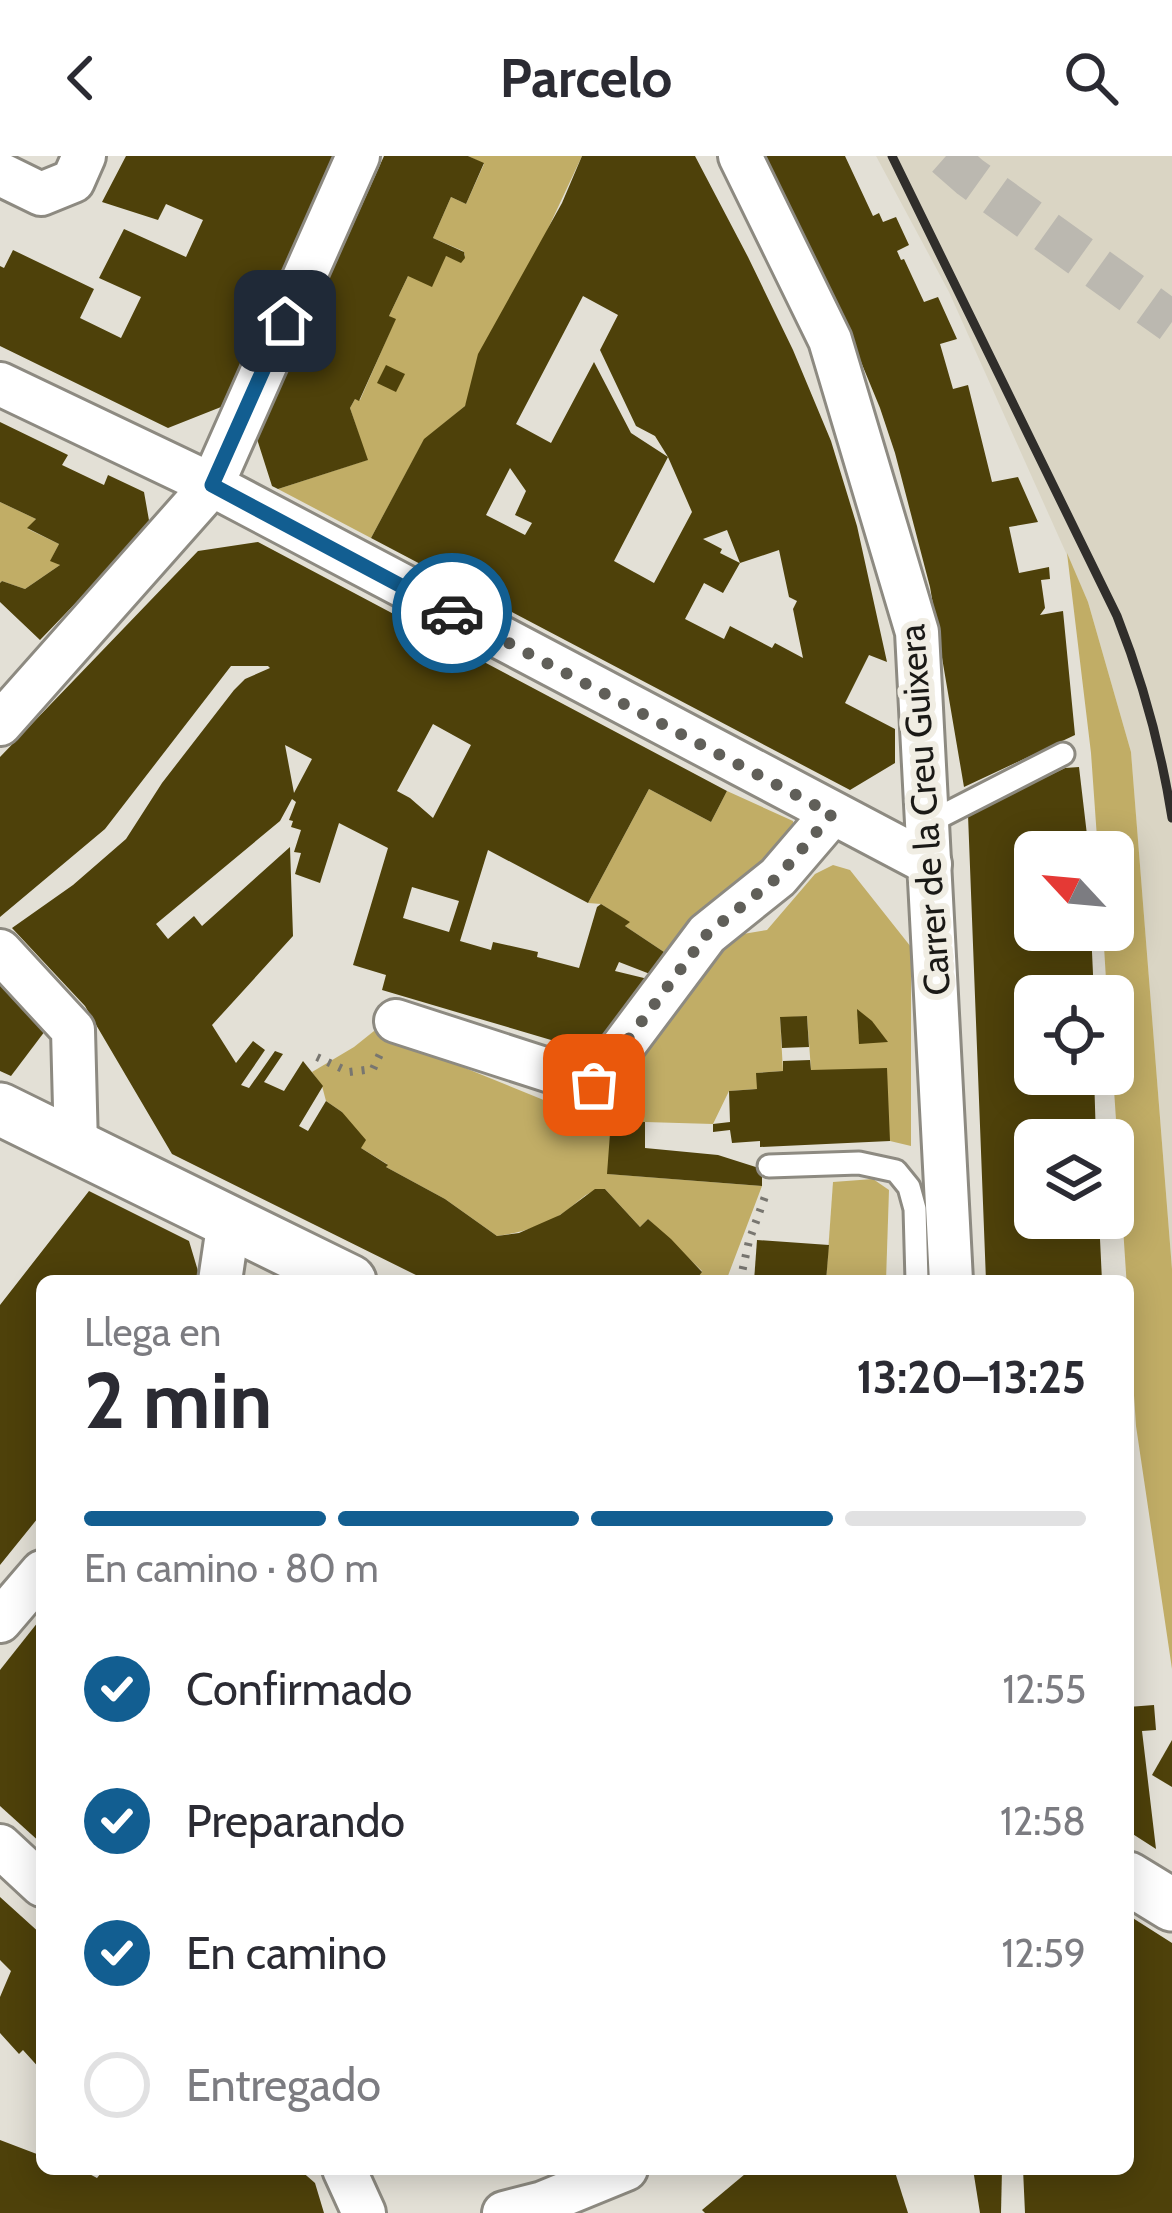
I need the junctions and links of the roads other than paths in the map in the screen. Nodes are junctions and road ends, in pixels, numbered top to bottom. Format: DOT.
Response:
graph roads {
  1 [pos="84,156"];
  2 [pos="358,156"];
  3 [pos="740,156"];
  4 [pos="0,174"];
  5 [pos="0,384"];
  6 [pos="212,485"];
  7 [pos="0,724"];
  8 [pos="1063,754"];
  9 [pos="832,814"];
  10 [pos="929,844"];
  11 [pos="0,951"];
  12 [pos="396,1022"];
  13 [pos="0,1109"];
  14 [pos="76,1146"];
  15 [pos="774,1165"];
  16 [pos="229,1220"];
  17 [pos="221,1275"];
  18 [pos="338,1275"];
  19 [pos="917,1275"];
  20 [pos="952,1275"];
  21 [pos="36,1579"];
  22 [pos="0,1621"];
  23 [pos="0,1846"];
  24 [pos="36,1879"];
  25 [pos="1134,1882"];
  26 [pos="1172,1905"];
  27 [pos="347,2175"];
  28 [pos="610,2175"];
  29 [pos="568,2191"];
  30 [pos="364,2213"];
  31 [pos="504,2213"];
  1 -- 4 [label="street"];
  2 -- 6 [label="street"];
  3 -- 10 [label="street, Carrer de la Creu Guixera"];
  5 -- 6 [label="street"];
  6 -- 7 [label="street"];
  6 -- 9 [label="street"];
  8 -- 10 [label="lane"];
  9 -- 10 [label="street"];
  9 -- 12 [label="street"];
  10 -- 20 [label="street, Carrer de la Creu Guixera"];
  11 -- 14 [label="street"];
  13 -- 14 [label="street"];
  14 -- 16 [label="street"];
  15 -- 19 [label="lane"];
  16 -- 17 [label="street"];
  16 -- 18 [label="street"];
  21 -- 22 [label="street"];
  23 -- 24 [label="street"];
  25 -- 26 [label="street"];
  27 -- 30 [label="street"];
  28 -- 29 [label="street"];
  29 -- 31 [label="street"];
}
